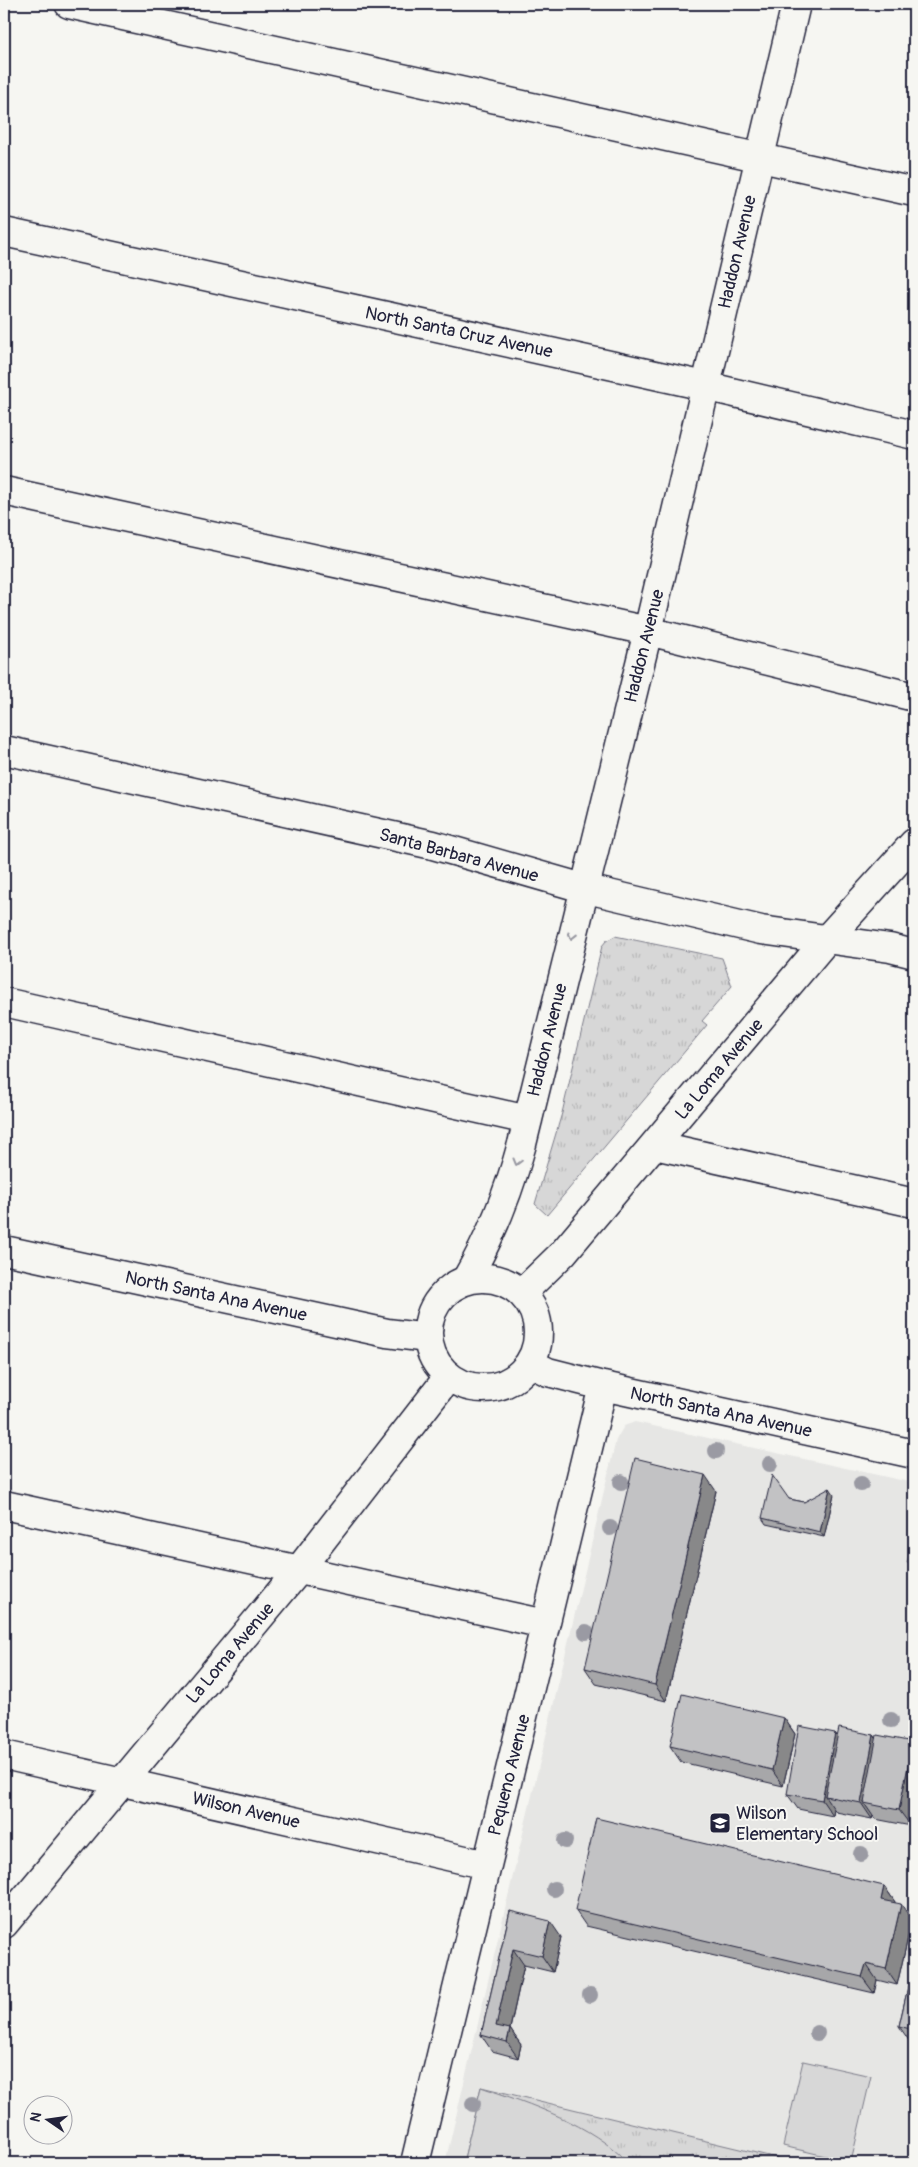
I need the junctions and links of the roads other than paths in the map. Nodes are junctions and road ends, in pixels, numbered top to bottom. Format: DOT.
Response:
graph roads {
  1 [pos="68,4"];
  2 [pos="796,4"];
  3 [pos="760,157"];
  4 [pos="914,192"];
  5 [pos="4,232"];
  6 [pos="706,386"];
  7 [pos="914,435"];
  8 [pos="4,492"];
  9 [pos="648,631"];
  10 [pos="914,697"];
  11 [pos="4,750"];
  12 [pos="914,843"];
  13 [pos="584,888"];
  14 [pos="827,939"];
  15 [pos="914,954"];
  16 [pos="4,1002"];
  17 [pos="528,1120"];
  18 [pos="655,1145"];
  19 [pos="914,1203"];
  20 [pos="4,1250"];
  21 [pos="466,1280"];
  22 [pos="522,1293"];
  23 [pos="428,1338"];
  24 [pos="530,1363"];
  25 [pos="449,1376"];
  26 [pos="603,1386"];
  27 [pos="914,1454"];
  28 [pos="4,1505"];
  29 [pos="298,1571"];
  30 [pos="545,1624"];
  31 [pos="4,1756"];
  32 [pos="121,1782"];
  33 [pos="487,1865"];
  34 [pos="4,1924"];
  35 [pos="415,2163"];
  1 -- 3 [label="street"];
  2 -- 3 [label="street, Haddon Avenue"];
  3 -- 4 [label="street"];
  3 -- 6 [label="street, Haddon Avenue"];
  5 -- 6 [label="street, North Santa Cruz Avenue"];
  6 -- 7 [label="street, North Santa Cruz Avenue"];
  6 -- 9 [label="street, Haddon Avenue"];
  8 -- 9 [label="street"];
  9 -- 10 [label="street"];
  9 -- 13 [label="street, Haddon Avenue"];
  11 -- 13 [label="street, Santa Barbara Avenue"];
  12 -- 14 [label="street, La Loma Avenue"];
  13 -- 14 [label="street, Santa Barbara Avenue"];
  13 -- 17 [label="street, Haddon Avenue, one-way"];
  14 -- 15 [label="street, Santa Barbara Avenue"];
  14 -- 18 [label="street, La Loma Avenue"];
  16 -- 17 [label="street"];
  17 -- 21 [label="street, Haddon Avenue, one-way"];
  18 -- 19 [label="street"];
  18 -- 22 [label="street, La Loma Avenue"];
  20 -- 23 [label="street, North Santa Ana Avenue"];
  21 -- 22 [label="street"];
  21 -- 23 [label="street"];
  22 -- 24 [label="street"];
  23 -- 25 [label="street"];
  24 -- 25 [label="street"];
  24 -- 26 [label="street, North Santa Ana Avenue"];
  25 -- 29 [label="street, La Loma Avenue"];
  26 -- 27 [label="street, North Santa Ana Avenue"];
  26 -- 30 [label="street, Pequeno Avenue"];
  28 -- 29 [label="street"];
  29 -- 30 [label="street"];
  29 -- 32 [label="street, La Loma Avenue"];
  30 -- 33 [label="street, Pequeno Avenue"];
  31 -- 32 [label="street, Wilson Avenue"];
  32 -- 33 [label="street, Wilson Avenue"];
  32 -- 34 [label="street, La Loma Avenue"];
  33 -- 35 [label="street, Pequeno Avenue"];
}
